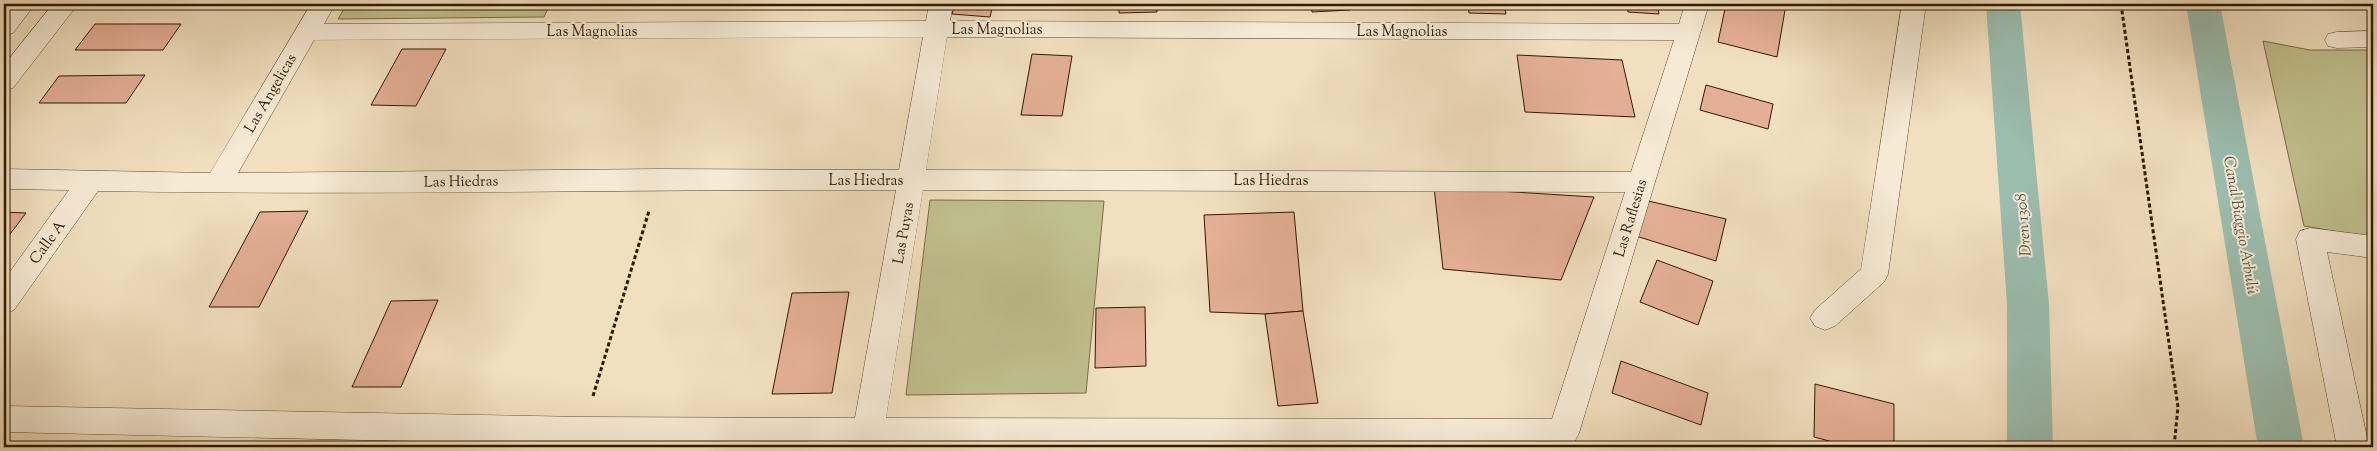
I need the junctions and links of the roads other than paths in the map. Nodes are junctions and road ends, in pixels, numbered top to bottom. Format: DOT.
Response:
graph roads {
  1 [pos="23,4"];
  2 [pos="66,4"];
  3 [pos="323,4"];
  4 [pos="1697,4"];
  5 [pos="1914,4"];
  6 [pos="939,16"];
  7 [pos="4,27"];
  8 [pos="305,32"];
  9 [pos="1688,32"];
  10 [pos="2373,39"];
  11 [pos="2337,40"];
  12 [pos="4,82"];
  13 [pos="4,179"];
  14 [pos="912,180"];
  15 [pos="90,182"];
  16 [pos="1641,182"];
  17 [pos="218,183"];
  18 [pos="2373,247"];
  19 [pos="4,302"];
  20 [pos="1825,318"];
  21 [pos="4,419"];
  22 [pos="868,432"];
  23 [pos="2353,447"];
  1 -- 7 [label="street"];
  2 -- 12 [label="street"];
  3 -- 8 [label="street, Las Angelicas"];
  4 -- 9 [label="street, Las Raflesias"];
  5 -- 20 [label="street"];
  6 -- 8 [label="street, Las Magnolias"];
  6 -- 9 [label="street, Las Magnolias"];
  6 -- 14 [label="street, Las Puyas"];
  8 -- 17 [label="street, Las Angelicas"];
  9 -- 16 [label="street, Las Raflesias"];
  10 -- 11 [label="street"];
  13 -- 15 [label="street, Las Hiedras"];
  14 -- 16 [label="street, Las Hiedras"];
  14 -- 17 [label="street, Las Hiedras"];
  14 -- 22 [label="street, Las Puyas"];
  15 -- 17 [label="street, Las Hiedras"];
  15 -- 19 [label="street, Calle A"];
  16 -- 22 [label="street, Las Raflesias"];
  18 -- 23 [label="street"];
  21 -- 22 [label="street"];
}
